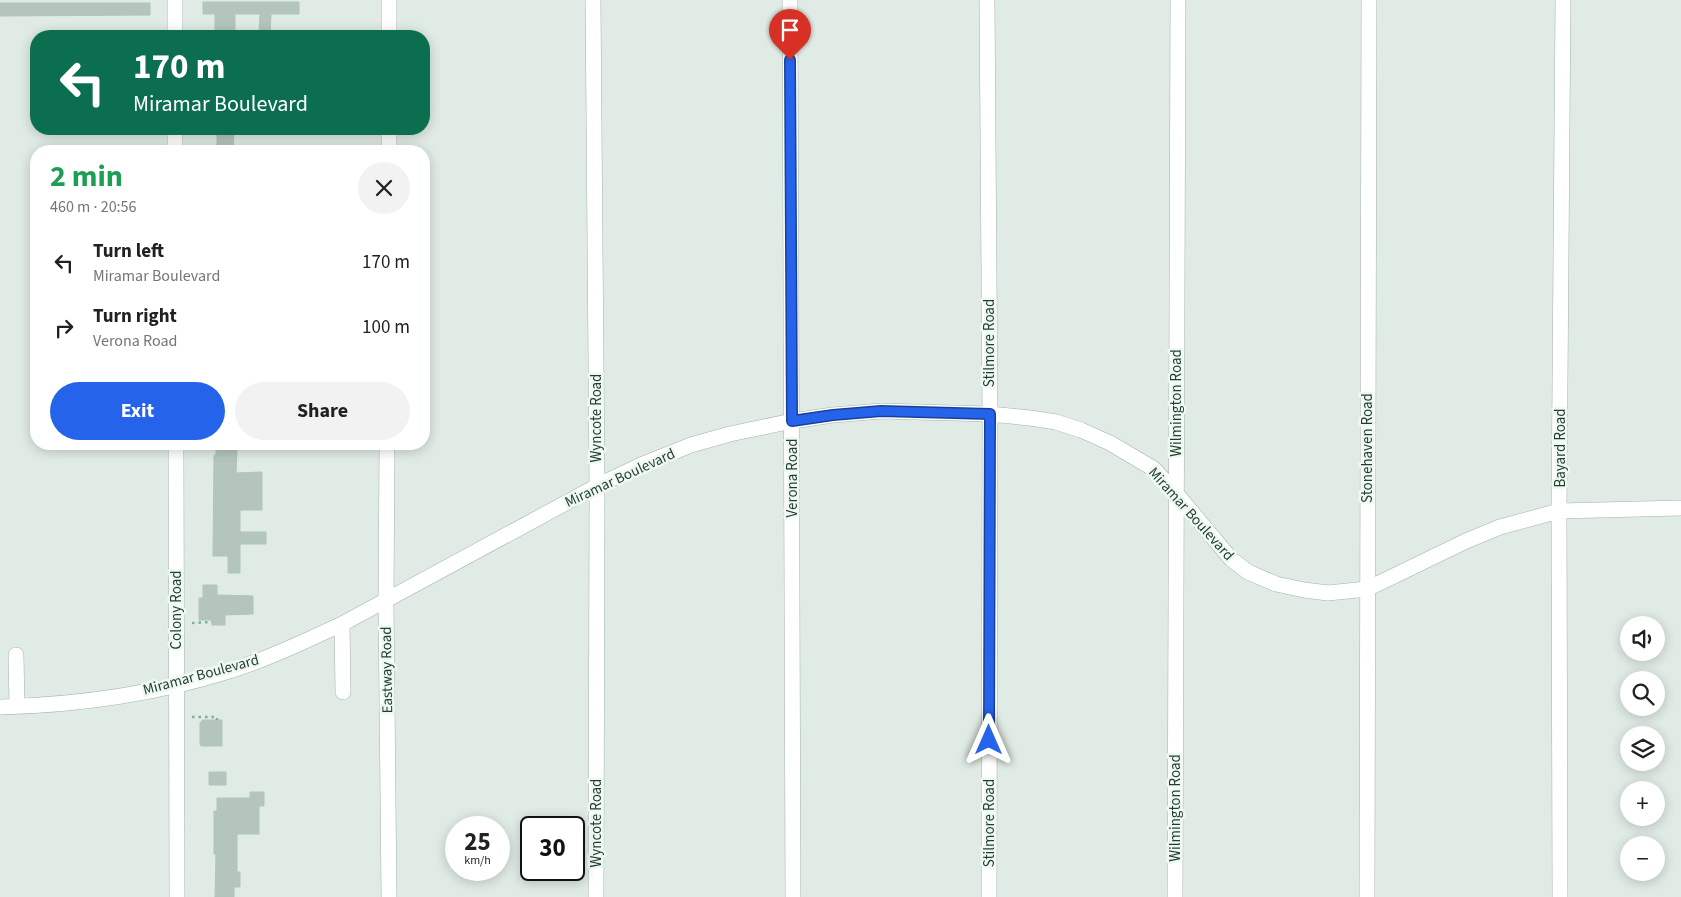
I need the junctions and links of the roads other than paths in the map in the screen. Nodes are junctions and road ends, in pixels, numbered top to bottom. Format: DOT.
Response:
graph roads {
  1 [pos="175,0"];
  2 [pos="389,0"];
  3 [pos="593,0"];
  4 [pos="790,0"];
  5 [pos="986,0"];
  6 [pos="1178,0"];
  7 [pos="1369,0"];
  8 [pos="1563,0"];
  9 [pos="175,30"];
  10 [pos="389,30"];
  11 [pos="990,414"];
  12 [pos="792,421"];
  13 [pos="176,450"];
  14 [pos="387,450"];
  15 [pos="597,486"];
  16 [pos="1175,492"];
  17 [pos="1681,508"];
  18 [pos="1559,511"];
  19 [pos="1367,589"];
  20 [pos="386,601"];
  21 [pos="342,624"];
  22 [pos="16,655"];
  23 [pos="176,685"];
  24 [pos="343,692"];
  25 [pos="0,706"];
  26 [pos="17,706"];
  27 [pos="177,897"];
  28 [pos="389,897"];
  29 [pos="596,897"];
  30 [pos="793,897"];
  31 [pos="989,897"];
  32 [pos="1175,897"];
  33 [pos="1367,897"];
  34 [pos="1560,897"];
  1 -- 9 [label="street"];
  2 -- 10 [label="street"];
  3 -- 15 [label="street, Wyncote Road"];
  4 -- 12 [label="street, Verona Road"];
  5 -- 11 [label="street, Stilmore Road"];
  6 -- 16 [label="street, Wilmington Road"];
  7 -- 19 [label="street, Stonehaven Road"];
  8 -- 18 [label="street, Bayard Road"];
  11 -- 12 [label="street, Miramar Boulevard"];
  11 -- 16 [label="street, Miramar Boulevard"];
  11 -- 31 [label="street, Stilmore Road"];
  12 -- 15 [label="street, Miramar Boulevard"];
  12 -- 30 [label="street, Verona Road"];
  13 -- 23 [label="street, Colony Road"];
  14 -- 20 [label="street, Eastway Road"];
  15 -- 20 [label="street, Miramar Boulevard"];
  15 -- 29 [label="street, Wyncote Road"];
  16 -- 19 [label="street, Miramar Boulevard"];
  16 -- 32 [label="street, Wilmington Road"];
  17 -- 18 [label="street, Miramar Boulevard"];
  18 -- 19 [label="street, Miramar Boulevard"];
  18 -- 34 [label="street, Bayard Road"];
  19 -- 33 [label="street, Stonehaven Road"];
  20 -- 21 [label="street, Miramar Boulevard"];
  20 -- 28 [label="street, Eastway Road"];
  21 -- 23 [label="street, Miramar Boulevard"];
  21 -- 24 [label="street"];
  22 -- 26 [label="street"];
  23 -- 26 [label="street, Miramar Boulevard"];
  23 -- 27 [label="street, Colony Road"];
  25 -- 26 [label="street, Miramar Boulevard"];
}
